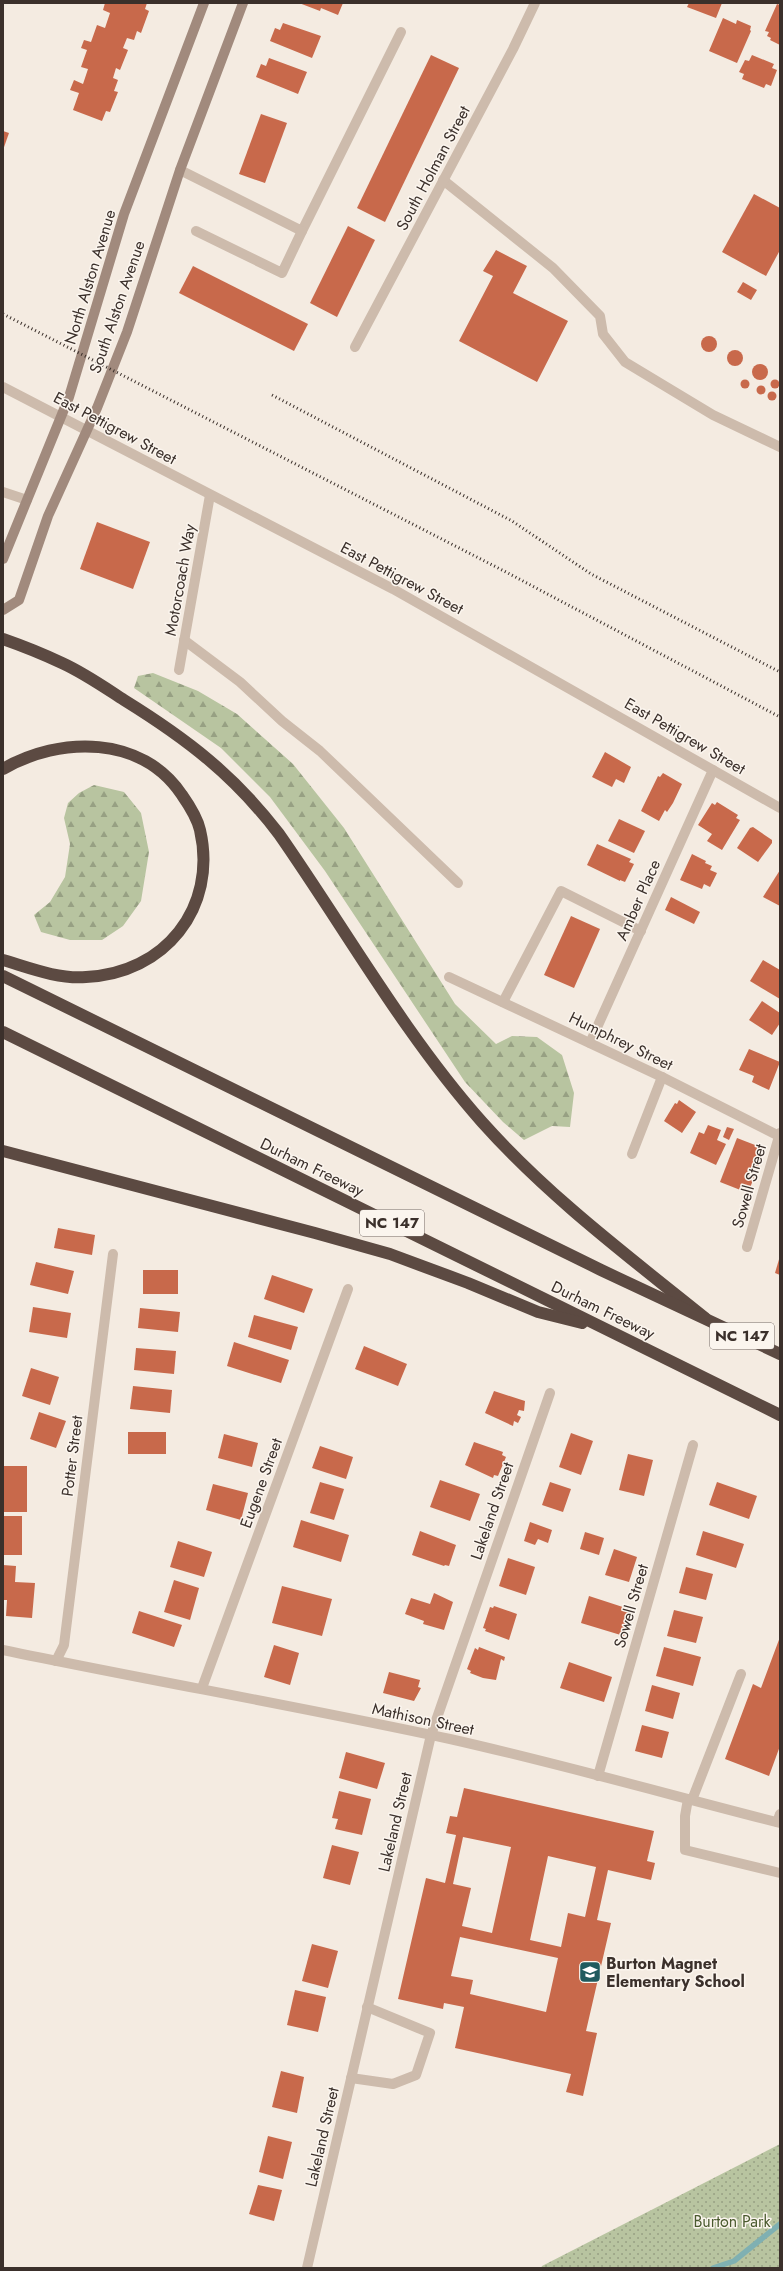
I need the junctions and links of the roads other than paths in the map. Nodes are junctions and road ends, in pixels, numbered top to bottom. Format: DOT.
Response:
graph roads {
  1 [pos="204,3"];
  2 [pos="243,3"];
  3 [pos="535,3"];
  4 [pos="401,32"];
  5 [pos="180,170"];
  6 [pos="444,180"];
  7 [pos="196,231"];
  8 [pos="302,231"];
  9 [pos="355,347"];
  10 [pos="3,387"];
  11 [pos="780,447"];
  12 [pos="3,492"];
  13 [pos="210,495"];
  14 [pos="27,500"];
  15 [pos="3,559"];
  16 [pos="3,610"];
  17 [pos="3,639"];
  18 [pos="184,640"];
  19 [pos="179,670"];
  20 [pos="3,769"];
  21 [pos="713,770"];
  22 [pos="780,808"];
  23 [pos="458,882"];
  24 [pos="641,931"];
  25 [pos="3,960"];
  26 [pos="3,976"];
  27 [pos="449,977"];
  28 [pos="502,1002"];
  29 [pos="3,1032"];
  30 [pos="590,1043"];
  31 [pos="662,1077"];
  32 [pos="780,1134"];
  33 [pos="3,1151"];
  34 [pos="632,1154"];
  35 [pos="776,1165"];
  36 [pos="747,1247"];
  37 [pos="113,1254"];
  38 [pos="348,1289"];
  39 [pos="705,1318"];
  40 [pos="604,1328"];
  41 [pos="780,1354"];
  42 [pos="550,1393"];
  43 [pos="780,1415"];
  44 [pos="693,1445"];
  45 [pos="3,1650"];
  46 [pos="56,1661"];
  47 [pos="741,1674"];
  48 [pos="202,1688"];
  49 [pos="431,1735"];
  50 [pos="598,1776"];
  51 [pos="690,1800"];
  52 [pos="779,1820"];
  53 [pos="780,1874"];
  54 [pos="367,2007"];
  55 [pos="351,2078"];
  56 [pos="307,2268"];
  1 -- 14 [label="main road, North Alston Avenue"];
  2 -- 5 [label="main road, South Alston Avenue"];
  3 -- 6 [label="street, South Holman Street"];
  4 -- 8 [label="street"];
  5 -- 8 [label="street"];
  5 -- 16 [label="main road, South Alston Avenue"];
  6 -- 9 [label="street, South Holman Street"];
  6 -- 11 [label="street"];
  7 -- 8 [label="street"];
  10 -- 13 [label="street, East Pettigrew Street"];
  12 -- 14 [label="street"];
  13 -- 18 [label="street, Motorcoach Way"];
  13 -- 21 [label="street, East Pettigrew Street"];
  14 -- 15 [label="main road, North Alston Avenue"];
  17 -- 39 [label="highway"];
  18 -- 19 [label="street, Motorcoach Way"];
  18 -- 23 [label="street"];
  20 -- 25 [label="highway"];
  21 -- 22 [label="street, East Pettigrew Street"];
  21 -- 24 [label="street, Amber Place"];
  24 -- 28 [label="street"];
  24 -- 30 [label="street, Amber Place"];
  26 -- 39 [label="highway, NC 147"];
  27 -- 28 [label="street, Humphrey Street"];
  28 -- 30 [label="street, Humphrey Street"];
  29 -- 40 [label="highway, Durham Freeway / NC 147"];
  30 -- 31 [label="street, Humphrey Street"];
  31 -- 32 [label="street, Humphrey Street"];
  31 -- 34 [label="street"];
  32 -- 35 [label="street, Sowell Street"];
  33 -- 40 [label="highway"];
  35 -- 36 [label="street, Sowell Street"];
  37 -- 46 [label="street, Potter Street"];
  38 -- 48 [label="street, Eugene Street"];
  39 -- 41 [label="highway, NC 147"];
  40 -- 43 [label="highway, Durham Freeway / NC 147"];
  42 -- 49 [label="street, Lakeland Street"];
  44 -- 50 [label="street, Sowell Street"];
  45 -- 46 [label="street, Mathison Street"];
  46 -- 48 [label="street, Mathison Street"];
  47 -- 51 [label="street"];
  48 -- 49 [label="street, Mathison Street"];
  49 -- 50 [label="street, Mathison Street"];
  49 -- 54 [label="street, Lakeland Street"];
  50 -- 51 [label="street, Mathison Street"];
  51 -- 52 [label="street, Mathison Street"];
  51 -- 53 [label="street"];
  54 -- 55 [label="street, Lakeland Street"];
  54 -- 55 [label="street"];
  55 -- 56 [label="street, Lakeland Street"];
}
